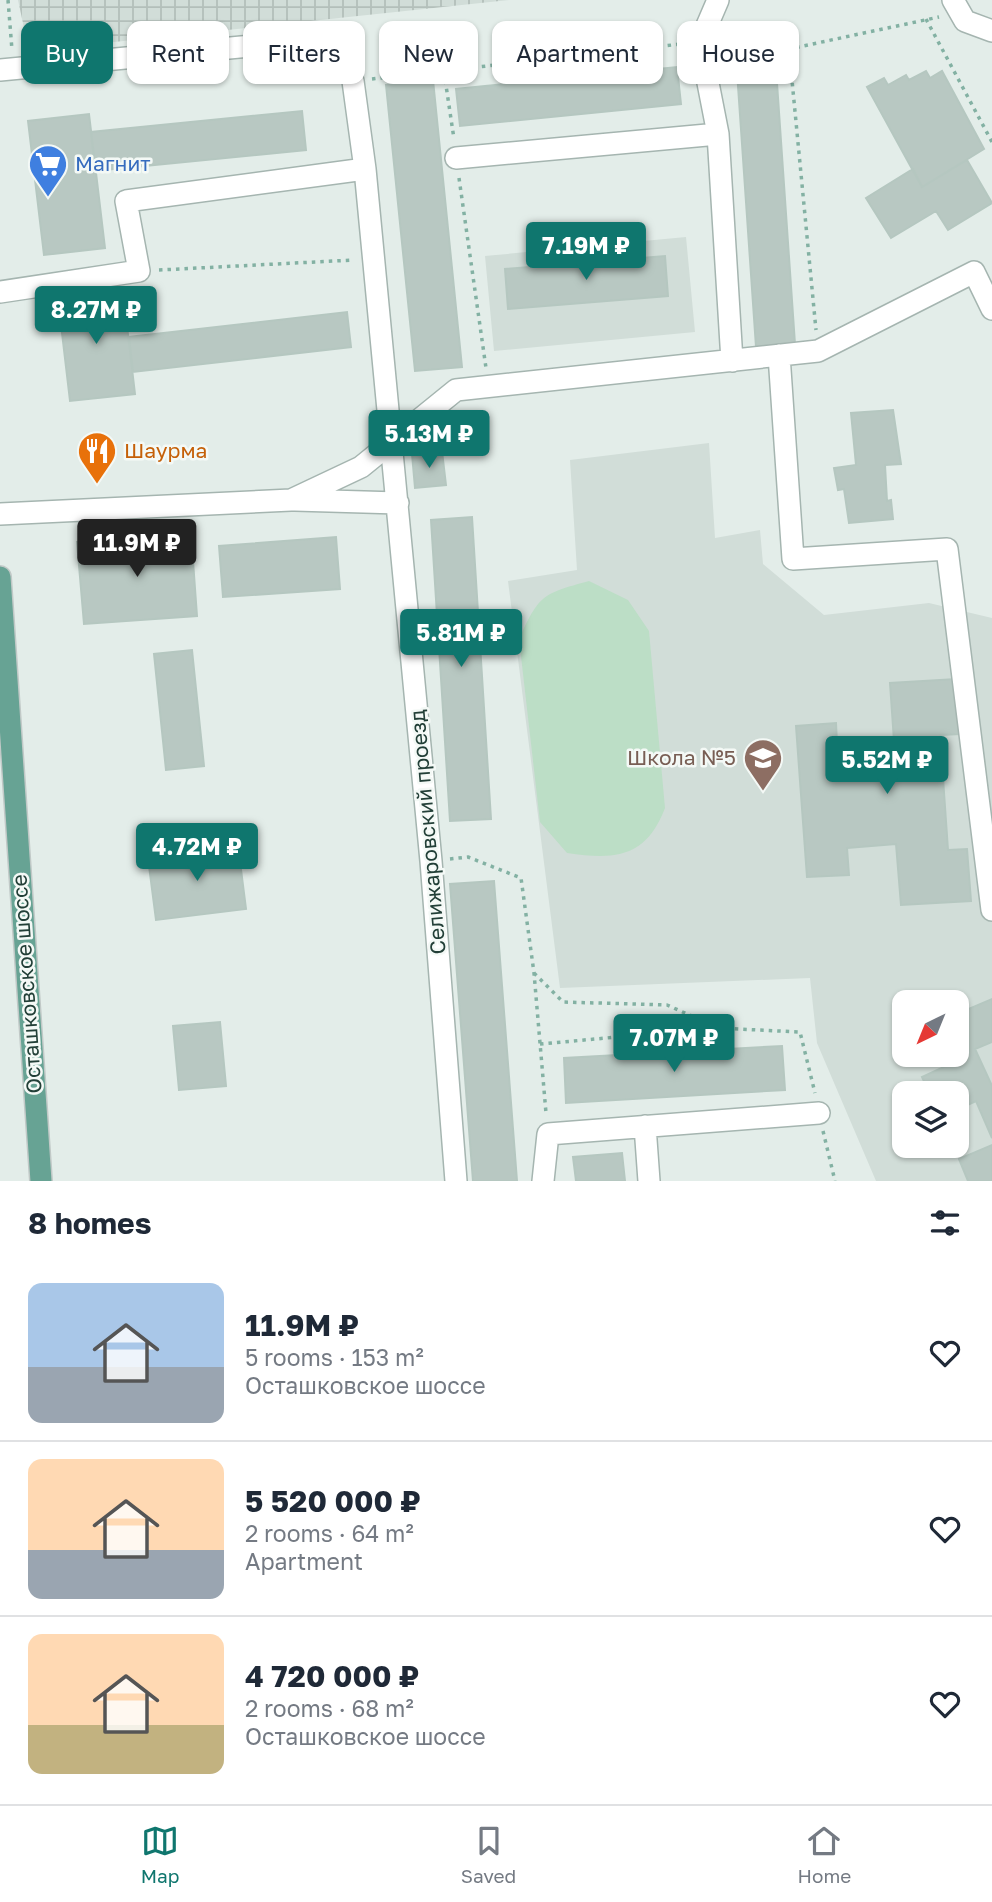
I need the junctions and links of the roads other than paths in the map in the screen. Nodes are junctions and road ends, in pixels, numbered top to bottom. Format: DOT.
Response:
graph roads {
  1 [pos="718,0"];
  2 [pos="953,0"];
  3 [pos="992,32"];
  4 [pos="243,46"];
  5 [pos="6,62"];
  6 [pos="354,84"];
  7 [pos="718,134"];
  8 [pos="456,158"];
  9 [pos="365,169"];
  10 [pos="0,292"];
  11 [pos="992,309"];
  12 [pos="779,355"];
  13 [pos="732,361"];
  14 [pos="393,441"];
  15 [pos="291,500"];
  16 [pos="398,503"];
  17 [pos="0,514"];
  18 [pos="0,577"];
  19 [pos="992,909"];
  20 [pos="819,1113"];
  21 [pos="645,1126"];
  22 [pos="41,1181"];
  23 [pos="456,1181"];
  24 [pos="543,1181"];
  25 [pos="649,1181"];
  1 -- 7 [label="street"];
  2 -- 3 [label="street"];
  4 -- 5 [label="street"];
  6 -- 9 [label="street, Селижаровский проезд"];
  7 -- 8 [label="street"];
  7 -- 13 [label="street"];
  9 -- 10 [label="street"];
  9 -- 14 [label="street, Селижаровский проезд"];
  11 -- 12 [label="street"];
  12 -- 13 [label="street"];
  12 -- 19 [label="street"];
  13 -- 14 [label="street"];
  14 -- 15 [label="street"];
  14 -- 16 [label="street, Селижаровский проезд"];
  15 -- 16 [label="street"];
  15 -- 17 [label="street"];
  16 -- 23 [label="street, Селижаровский проезд"];
  18 -- 22 [label="main road, Осташковское шоссе"];
  20 -- 21 [label="street"];
  21 -- 24 [label="street"];
  21 -- 25 [label="street"];
}
